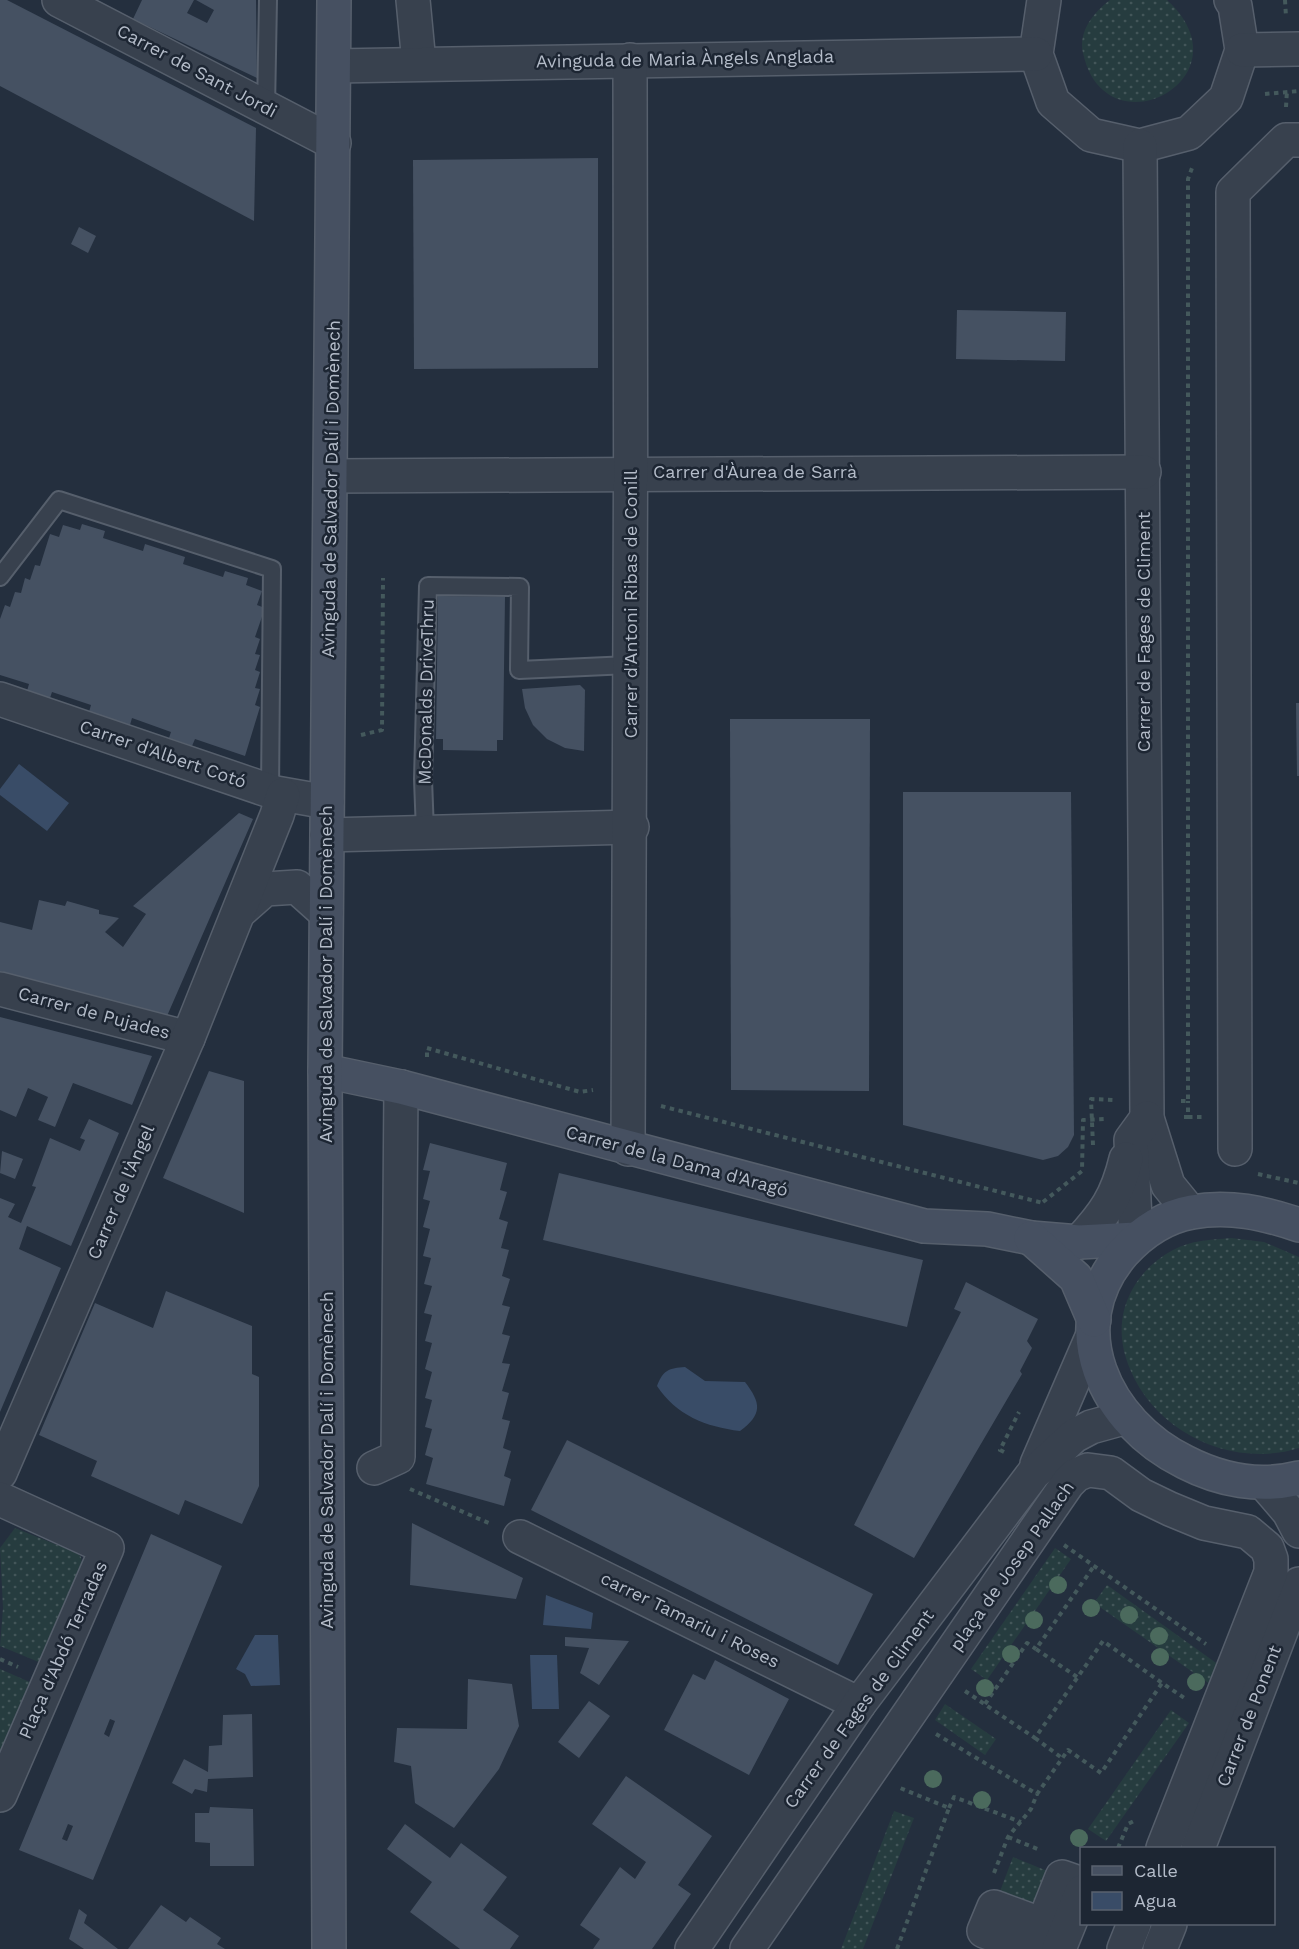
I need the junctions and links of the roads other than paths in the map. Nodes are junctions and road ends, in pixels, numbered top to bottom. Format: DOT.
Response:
graph roads {
  1 [pos="60,0"];
  2 [pos="268,0"];
  3 [pos="334,0"];
  4 [pos="413,0"];
  5 [pos="1044,0"];
  6 [pos="1231,0"];
  7 [pos="109,11"];
  8 [pos="1299,49"];
  9 [pos="1242,50"];
  10 [pos="1036,54"];
  11 [pos="630,60"];
  12 [pos="419,63"];
  13 [pos="334,66"];
  14 [pos="266,108"];
  15 [pos="1299,140"];
  16 [pos="334,143"];
  17 [pos="1140,146"];
  18 [pos="1143,472"];
  19 [pos="632,473"];
  20 [pos="331,476"];
  21 [pos="0,577"];
  22 [pos="628,665"];
  23 [pos="0,699"];
  24 [pos="276,793"];
  25 [pos="327,802"];
  26 [pos="632,827"];
  27 [pos="426,832"];
  28 [pos="327,835"];
  29 [pos="240,911"];
  30 [pos="326,913"];
  31 [pos="0,989"];
  32 [pos="188,1038"];
  33 [pos="326,1071"];
  34 [pos="412,1090"];
  35 [pos="1141,1119"];
  36 [pos="628,1149"];
  37 [pos="1235,1149"];
  38 [pos="1190,1212"];
  39 [pos="1299,1225"];
  40 [pos="1031,1238"];
  41 [pos="1136,1239"];
  42 [pos="1079,1242"];
  43 [pos="1093,1329"];
  44 [pos="1127,1417"];
  45 [pos="386,1463"];
  46 [pos="0,1473"];
  47 [pos="1033,1474"];
  48 [pos="1299,1478"];
  49 [pos="1265,1484"];
  50 [pos="0,1499"];
  51 [pos="1299,1531"];
  52 [pos="520,1537"];
  53 [pos="1299,1584"];
  54 [pos="859,1704"];
  55 [pos="0,1795"];
  56 [pos="1163,1847"];
  57 [pos="1198,1847"];
  58 [pos="1080,1883"];
  59 [pos="1080,1897"];
  60 [pos="1133,1925"];
  61 [pos="1169,1925"];
  62 [pos="328,1949"];
  63 [pos="692,1949"];
  64 [pos="747,1949"];
  65 [pos="1031,1949"];
  66 [pos="1059,1949"];
  67 [pos="1124,1949"];
  68 [pos="1160,1949"];
  1 -- 7 [label="street, Carrer de Sant Jordi"];
  2 -- 14 [label="lane"];
  3 -- 13 [label="main road, Avinguda de Salvador Dalí i Domènech"];
  4 -- 12 [label="street"];
  5 -- 10 [label="street"];
  6 -- 9 [label="street"];
  7 -- 14 [label="street, Carrer de Sant Jordi"];
  8 -- 9 [label="street"];
  9 -- 17 [label="street"];
  10 -- 11 [label="street, Avinguda de Maria Àngels Anglada"];
  10 -- 17 [label="street"];
  11 -- 12 [label="street, Avinguda de Maria Àngels Anglada"];
  11 -- 19 [label="street, Carrer d'Antoni Ribas de Conill"];
  12 -- 13 [label="street, Avinguda de Maria Àngels Anglada"];
  13 -- 16 [label="main road, Avinguda de Salvador Dalí i Domènech"];
  14 -- 16 [label="street, Carrer de Sant Jordi"];
  15 -- 37 [label="street"];
  16 -- 20 [label="main road, Avinguda de Salvador Dalí i Domènech"];
  17 -- 18 [label="street, Carrer de Fages de Climent"];
  18 -- 19 [label="street, Carrer d'Àurea de Sarrà"];
  18 -- 35 [label="street, Carrer de Fages de Climent"];
  19 -- 20 [label="street, Carrer d'Àurea de Sarrà"];
  19 -- 22 [label="street, Carrer d'Antoni Ribas de Conill"];
  20 -- 25 [label="main road, Avinguda de Salvador Dalí i Domènech"];
  21 -- 24 [label="lane"];
  22 -- 26 [label="street, Carrer d'Antoni Ribas de Conill"];
  22 -- 27 [label="lane, McDonalds DriveThru"];
  23 -- 24 [label="street, Carrer d'Albert Cotó"];
  24 -- 25 [label="street, Carrer d'Albert Cotó"];
  24 -- 29 [label="street, Carrer de l'Àngel"];
  25 -- 28 [label="main road, Avinguda de Salvador Dalí i Domènech"];
  26 -- 27 [label="street"];
  26 -- 36 [label="street, Carrer d'Antoni Ribas de Conill"];
  27 -- 28 [label="street"];
  28 -- 30 [label="main road, Avinguda de Salvador Dalí i Domènech"];
  29 -- 30 [label="street, Carrer de l'Àngel"];
  29 -- 32 [label="street, Carrer de l'Àngel"];
  30 -- 33 [label="main road, Avinguda de Salvador Dalí i Domènech"];
  31 -- 32 [label="street, Carrer de Pujades"];
  32 -- 46 [label="street, Carrer de l'Àngel"];
  33 -- 34 [label="main road, Carrer de la Dama d'Aragó"];
  33 -- 62 [label="main road, Avinguda de Salvador Dalí i Domènech"];
  34 -- 36 [label="main road, Carrer de la Dama d'Aragó"];
  34 -- 45 [label="street"];
  35 -- 38 [label="street, Carrer de Fages de Climent"];
  35 -- 41 [label="street, Carrer de Fages de Climent"];
  35 -- 42 [label="street, Carrer de Fages de Climent"];
  36 -- 40 [label="main road, Carrer de la Dama d'Aragó"];
  38 -- 39 [label="main road"];
  38 -- 41 [label="main road"];
  40 -- 42 [label="main road, Carrer de la Dama d'Aragó"];
  40 -- 43 [label="main road"];
  41 -- 42 [label="main road, Carrer de la Dama d'Aragó"];
  41 -- 43 [label="main road"];
  43 -- 44 [label="main road"];
  43 -- 47 [label="street, Carrer de Fages de Climent"];
  44 -- 47 [label="street, Carrer de Fages de Climent"];
  44 -- 49 [label="main road"];
  47 -- 54 [label="street, Carrer de Fages de Climent"];
  48 -- 49 [label="main road"];
  49 -- 51 [label="street"];
  50 -- 55 [label="street, Plaça d'Abdó Terradas"];
  52 -- 54 [label="street, carrer Tamariu i Roses"];
  53 -- 57 [label="street, Carrer de Ponent"];
  54 -- 63 [label="street, Carrer de Fages de Climent"];
  56 -- 64 [label="street, plaça de Josep Pallach"];
  58 -- 65 [label="street"];
  59 -- 66 [label="street"];
  60 -- 67 [label="street"];
  61 -- 68 [label="street"];
}
